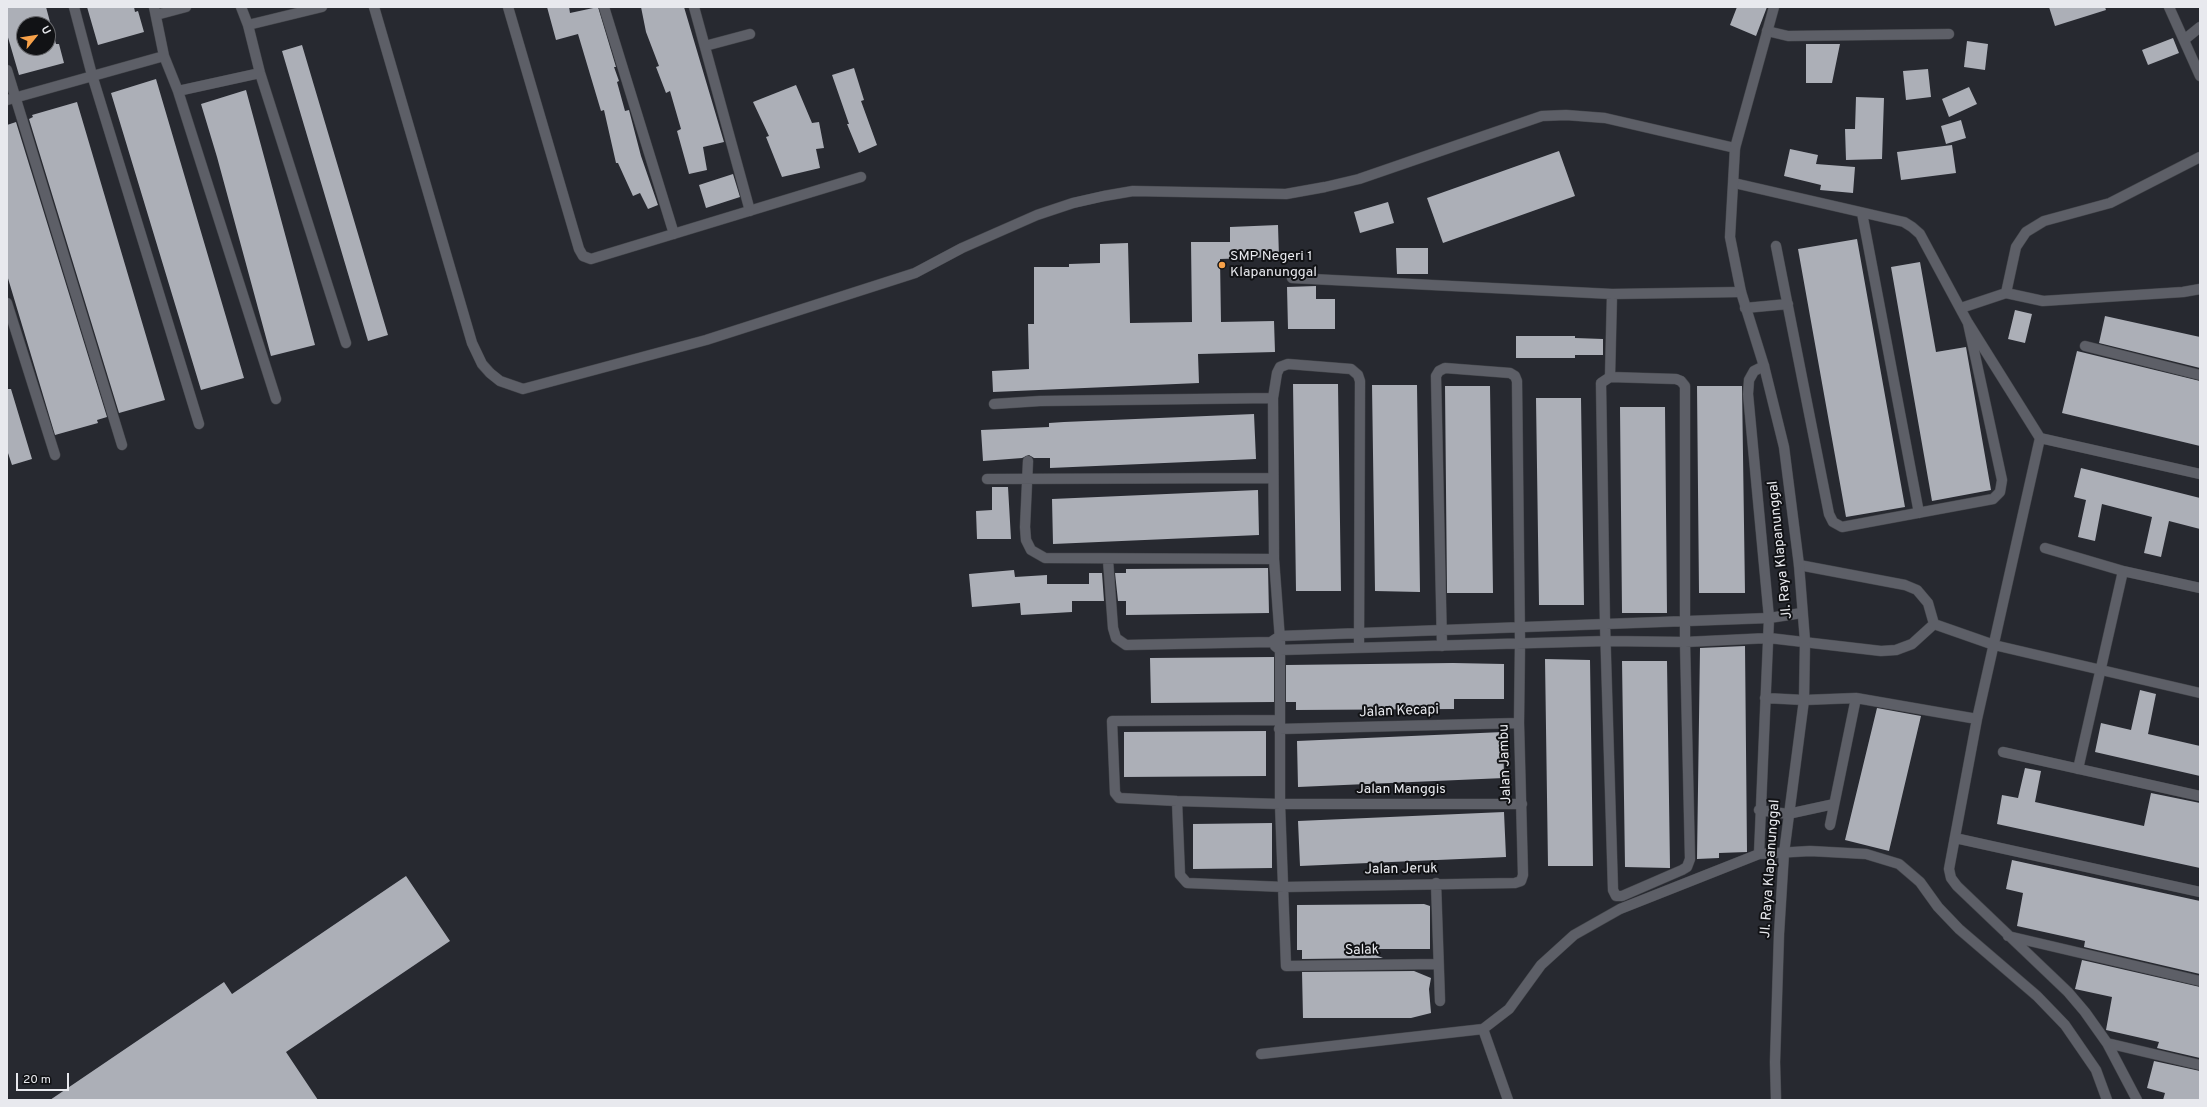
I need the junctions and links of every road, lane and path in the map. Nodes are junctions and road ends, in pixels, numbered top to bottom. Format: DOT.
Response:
graph roads {
  1 [pos="74,7"];
  2 [pos="186,7"];
  3 [pos="241,7"];
  4 [pos="322,7"];
  5 [pos="374,7"];
  6 [pos="508,7"];
  7 [pos="604,7"];
  8 [pos="694,7"];
  9 [pos="1774,7"];
  10 [pos="2169,7"];
  11 [pos="155,11"];
  12 [pos="248,25"];
  13 [pos="2200,26"];
  14 [pos="1767,31"];
  15 [pos="750,34"];
  16 [pos="1949,34"];
  17 [pos="2184,40"];
  18 [pos="705,46"];
  19 [pos="164,56"];
  20 [pos="7,70"];
  21 [pos="260,72"];
  22 [pos="92,75"];
  23 [pos="2200,76"];
  24 [pos="178,91"];
  25 [pos="11,99"];
  26 [pos="1736,148"];
  27 [pos="2200,157"];
  28 [pos="860,177"];
  29 [pos="1734,183"];
  30 [pos="750,211"];
  31 [pos="1862,213"];
  32 [pos="674,234"];
  33 [pos="1776,246"];
  34 [pos="1292,278"];
  35 [pos="2200,289"];
  36 [pos="1740,292"];
  37 [pos="2006,293"];
  38 [pos="1612,294"];
  39 [pos="7,303"];
  40 [pos="1788,304"];
  41 [pos="1745,308"];
  42 [pos="1961,308"];
  43 [pos="1968,323"];
  44 [pos="346,343"];
  45 [pos="2086,346"];
  46 [pos="1764,366"];
  47 [pos="2200,374"];
  48 [pos="1610,377"];
  49 [pos="1273,398"];
  50 [pos="276,399"];
  51 [pos="994,404"];
  52 [pos="199,424"];
  53 [pos="2040,438"];
  54 [pos="122,445"];
  55 [pos="55,455"];
  56 [pos="1028,461"];
  57 [pos="2200,474"];
  58 [pos="1273,478"];
  59 [pos="987,479"];
  60 [pos="1027,479"];
  61 [pos="1919,513"];
  62 [pos="2045,548"];
  63 [pos="1274,559"];
  64 [pos="1108,560"];
  65 [pos="1799,565"];
  66 [pos="2123,571"];
  67 [pos="2200,588"];
  68 [pos="1802,614"];
  69 [pos="1769,618"];
  70 [pos="1686,621"];
  71 [pos="1605,624"];
  72 [pos="1934,624"];
  73 [pos="1519,627"];
  74 [pos="1442,629"];
  75 [pos="1359,632"];
  76 [pos="1770,638"];
  77 [pos="1276,639"];
  78 [pos="1607,641"];
  79 [pos="1805,641"];
  80 [pos="1520,642"];
  81 [pos="1685,642"];
  82 [pos="1994,644"];
  83 [pos="1359,646"];
  84 [pos="1442,646"];
  85 [pos="1280,650"];
  86 [pos="2099,669"];
  87 [pos="2200,693"];
  88 [pos="1765,698"];
  89 [pos="1856,698"];
  90 [pos="1804,700"];
  91 [pos="1977,719"];
  92 [pos="1519,723"];
  93 [pos="1279,725"];
  94 [pos="2003,752"];
  95 [pos="2078,769"];
  96 [pos="2200,796"];
  97 [pos="1177,801"];
  98 [pos="1280,804"];
  99 [pos="1522,804"];
  100 [pos="1834,804"];
  101 [pos="1760,810"];
  102 [pos="1788,814"];
  103 [pos="1830,825"];
  104 [pos="1955,838"];
  105 [pos="1784,853"];
  106 [pos="1759,854"];
  107 [pos="1436,883"];
  108 [pos="1518,883"];
  109 [pos="1284,887"];
  110 [pos="2200,892"];
  111 [pos="2006,935"];
  112 [pos="1438,964"];
  113 [pos="2200,980"];
  114 [pos="1440,1001"];
  115 [pos="1483,1029"];
  116 [pos="2107,1044"];
  117 [pos="1261,1054"];
  118 [pos="2200,1065"];
  119 [pos="1508,1100"];
  120 [pos="1776,1100"];
  121 [pos="2107,1100"];
  122 [pos="2137,1100"];
  1 -- 22 [label="street"];
  2 -- 11 [label="street"];
  3 -- 12 [label="street"];
  4 -- 12 [label="street"];
  5 -- 26 [label="street"];
  6 -- 32 [label="street"];
  7 -- 32 [label="street"];
  8 -- 18 [label="street"];
  9 -- 14 [label="street, Jl. Raya Klapanunggal"];
  10 -- 17 [label="street"];
  11 -- 19 [label="street"];
  12 -- 21 [label="street"];
  13 -- 17 [label="street"];
  14 -- 16 [label="street"];
  14 -- 26 [label="street, Jl. Raya Klapanunggal"];
  15 -- 18 [label="street"];
  17 -- 23 [label="street"];
  18 -- 30 [label="street"];
  19 -- 22 [label="street"];
  19 -- 24 [label="street"];
  20 -- 25 [label="street"];
  21 -- 24 [label="street"];
  21 -- 44 [label="street"];
  22 -- 25 [label="street"];
  22 -- 52 [label="street"];
  24 -- 50 [label="street"];
  25 -- 54 [label="street"];
  26 -- 29 [label="street, Jl. Raya Klapanunggal"];
  27 -- 37 [label="street"];
  28 -- 30 [label="street"];
  29 -- 31 [label="street"];
  29 -- 36 [label="street, Jl. Raya Klapanunggal"];
  30 -- 32 [label="street"];
  31 -- 42 [label="street"];
  31 -- 61 [label="street"];
  33 -- 40 [label="street"];
  34 -- 38 [label="street"];
  35 -- 37 [label="street"];
  36 -- 38 [label="street"];
  36 -- 41 [label="street, Jl. Raya Klapanunggal"];
  37 -- 42 [label="street"];
  38 -- 48 [label="street"];
  39 -- 55 [label="street"];
  40 -- 41 [label="street"];
  40 -- 61 [label="street"];
  41 -- 46 [label="street, Jl. Raya Klapanunggal"];
  42 -- 43 [label="street"];
  43 -- 53 [label="street"];
  43 -- 61 [label="street"];
  45 -- 47 [label="street"];
  46 -- 65 [label="street, Jl. Raya Klapanunggal"];
  46 -- 69 [label="street"];
  48 -- 70 [label="street"];
  48 -- 71 [label="street"];
  49 -- 51 [label="street"];
  49 -- 58 [label="street"];
  49 -- 75 [label="street"];
  53 -- 57 [label="street"];
  53 -- 82 [label="street"];
  56 -- 60 [label="street"];
  58 -- 60 [label="street"];
  58 -- 63 [label="street"];
  59 -- 60 [label="street"];
  60 -- 64 [label="street"];
  62 -- 66 [label="street"];
  63 -- 64 [label="street"];
  63 -- 77 [label="street"];
  64 -- 77 [label="street"];
  65 -- 68 [label="street, Jl. Raya Klapanunggal"];
  65 -- 72 [label="street"];
  66 -- 67 [label="street"];
  66 -- 86 [label="street"];
  68 -- 69 [label="street"];
  68 -- 79 [label="street, Jl. Raya Klapanunggal"];
  69 -- 70 [label="street"];
  69 -- 76 [label="street"];
  70 -- 71 [label="street"];
  70 -- 81 [label="street"];
  71 -- 73 [label="street"];
  71 -- 78 [label="street"];
  72 -- 79 [label="street"];
  72 -- 82 [label="street"];
  73 -- 74 [label="street"];
  73 -- 74 [label="street, Jalan Jambu"];
  73 -- 80 [label="street, Jalan Jambu"];
  74 -- 75 [label="street"];
  74 -- 84 [label="street, Jalan Jambu"];
  75 -- 77 [label="street"];
  75 -- 83 [label="street"];
  76 -- 79 [label="street"];
  76 -- 81 [label="street"];
  76 -- 88 [label="street"];
  77 -- 85 [label="street"];
  78 -- 80 [label="street"];
  78 -- 81 [label="street"];
  78 -- 81 [label="street"];
  79 -- 90 [label="street, Jl. Raya Klapanunggal"];
  80 -- 84 [label="street"];
  80 -- 92 [label="street, Jalan Jambu"];
  82 -- 86 [label="street"];
  82 -- 91 [label="street"];
  83 -- 84 [label="street"];
  83 -- 85 [label="street"];
  85 -- 93 [label="street"];
  86 -- 87 [label="street"];
  86 -- 95 [label="street"];
  88 -- 90 [label="street"];
  88 -- 101 [label="street"];
  89 -- 90 [label="street"];
  89 -- 91 [label="street"];
  89 -- 100 [label="street"];
  90 -- 102 [label="street, Jl. Raya Klapanunggal"];
  91 -- 104 [label="street"];
  92 -- 93 [label="street, Jalan Kecapi"];
  92 -- 99 [label="street, Jalan Jambu"];
  93 -- 97 [label="street, Jalan Kecapi"];
  93 -- 98 [label="street"];
  94 -- 95 [label="street"];
  95 -- 96 [label="street"];
  97 -- 98 [label="street, Jalan Manggis"];
  97 -- 109 [label="street, Jalan Jeruk"];
  98 -- 99 [label="street, Jalan Manggis"];
  98 -- 109 [label="street"];
  99 -- 108 [label="street, Jalan Jambu"];
  100 -- 102 [label="street"];
  100 -- 103 [label="street"];
  101 -- 102 [label="street"];
  101 -- 106 [label="street"];
  102 -- 105 [label="street, Jl. Raya Klapanunggal"];
  104 -- 110 [label="street"];
  104 -- 111 [label="street"];
  105 -- 106 [label="street"];
  105 -- 120 [label="street, Jl. Raya Klapanunggal"];
  105 -- 121 [label="street"];
  106 -- 115 [label="street"];
  107 -- 108 [label="street, Jalan Jeruk"];
  107 -- 109 [label="street, Jalan Jeruk"];
  107 -- 112 [label="street"];
  109 -- 112 [label="street, Salak"];
  111 -- 113 [label="street"];
  111 -- 116 [label="street"];
  112 -- 114 [label="street"];
  115 -- 117 [label="street"];
  115 -- 119 [label="street"];
  116 -- 118 [label="street"];
  116 -- 122 [label="street"];
}
